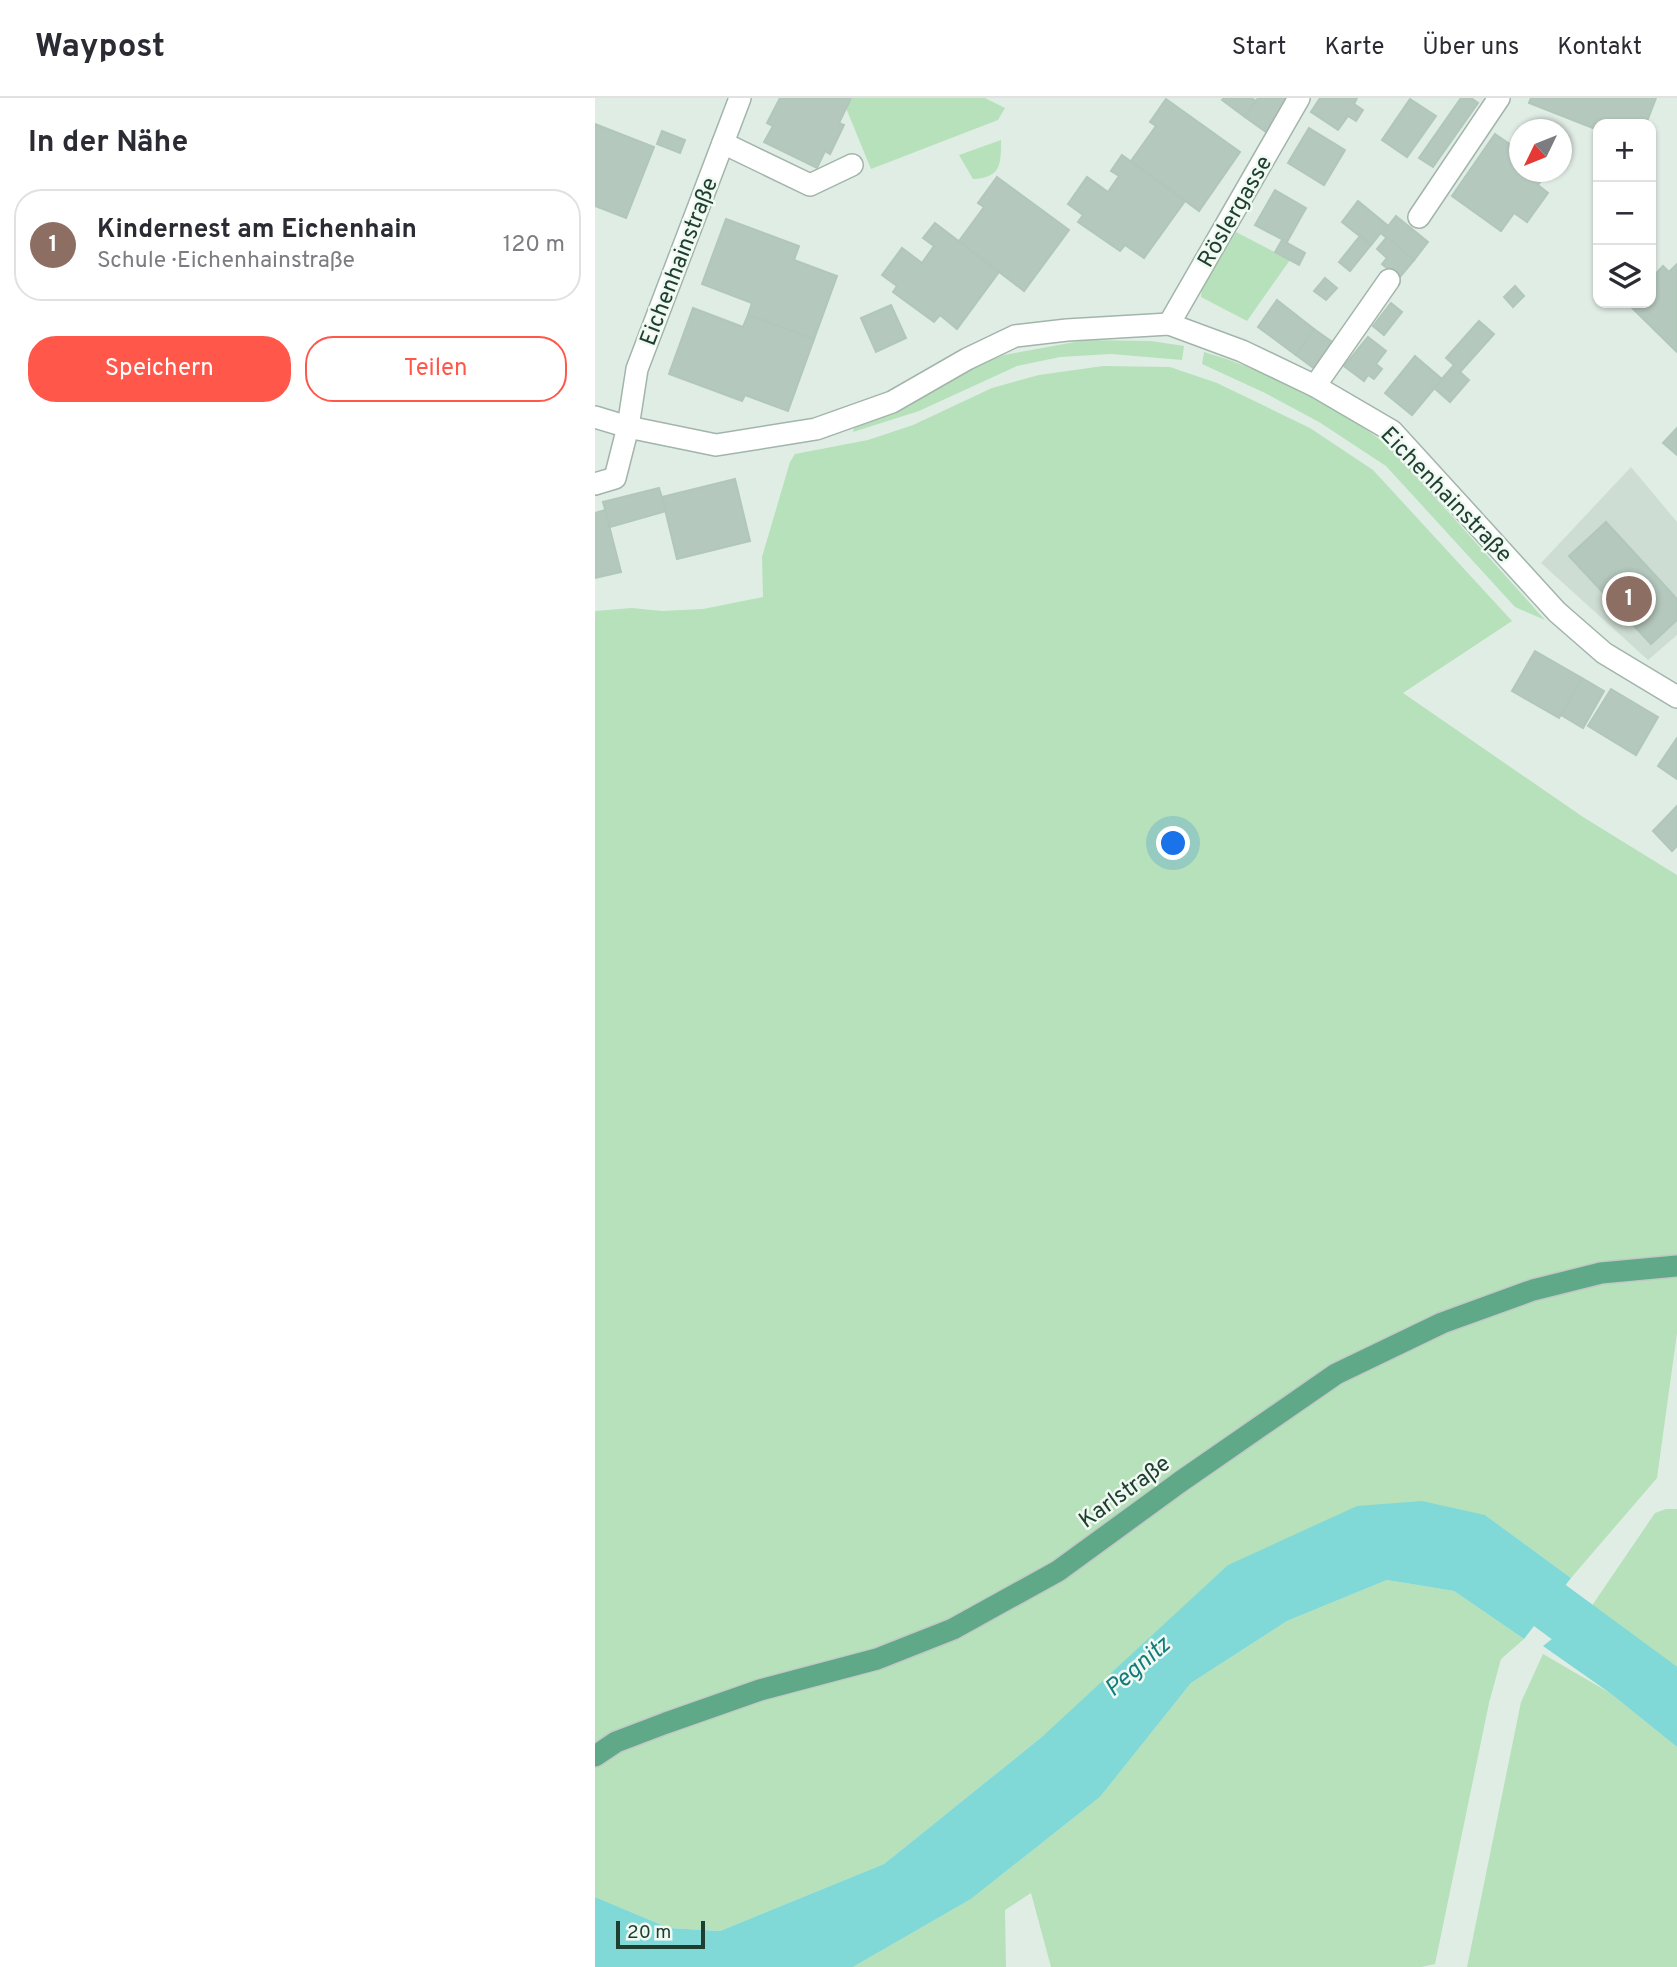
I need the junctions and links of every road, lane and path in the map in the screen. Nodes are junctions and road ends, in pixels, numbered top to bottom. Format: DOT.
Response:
graph roads {
  1 [pos="740,98"];
  2 [pos="1299,98"];
  3 [pos="1499,98"];
  4 [pos="723,143"];
  5 [pos="852,165"];
  6 [pos="1419,217"];
  7 [pos="1389,280"];
  8 [pos="1169,324"];
  9 [pos="1315,386"];
  10 [pos="595,417"];
  11 [pos="628,427"];
  12 [pos="595,484"];
  13 [pos="1677,697"];
  14 [pos="1677,1266"];
  15 [pos="595,1756"];
  1 -- 4 [label="street, Eichenhainstraße"];
  2 -- 8 [label="street, Röslergasse"];
  3 -- 6 [label="street"];
  4 -- 5 [label="street"];
  4 -- 11 [label="street, Eichenhainstraße"];
  7 -- 9 [label="street"];
  8 -- 9 [label="street, Eichenhainstraße"];
  8 -- 11 [label="street, Eichenhainstraße"];
  9 -- 13 [label="street, Eichenhainstraße"];
  10 -- 11 [label="street, Eichenhainstraße"];
  11 -- 12 [label="street"];
  14 -- 15 [label="main road, Karlstraße"];
}
